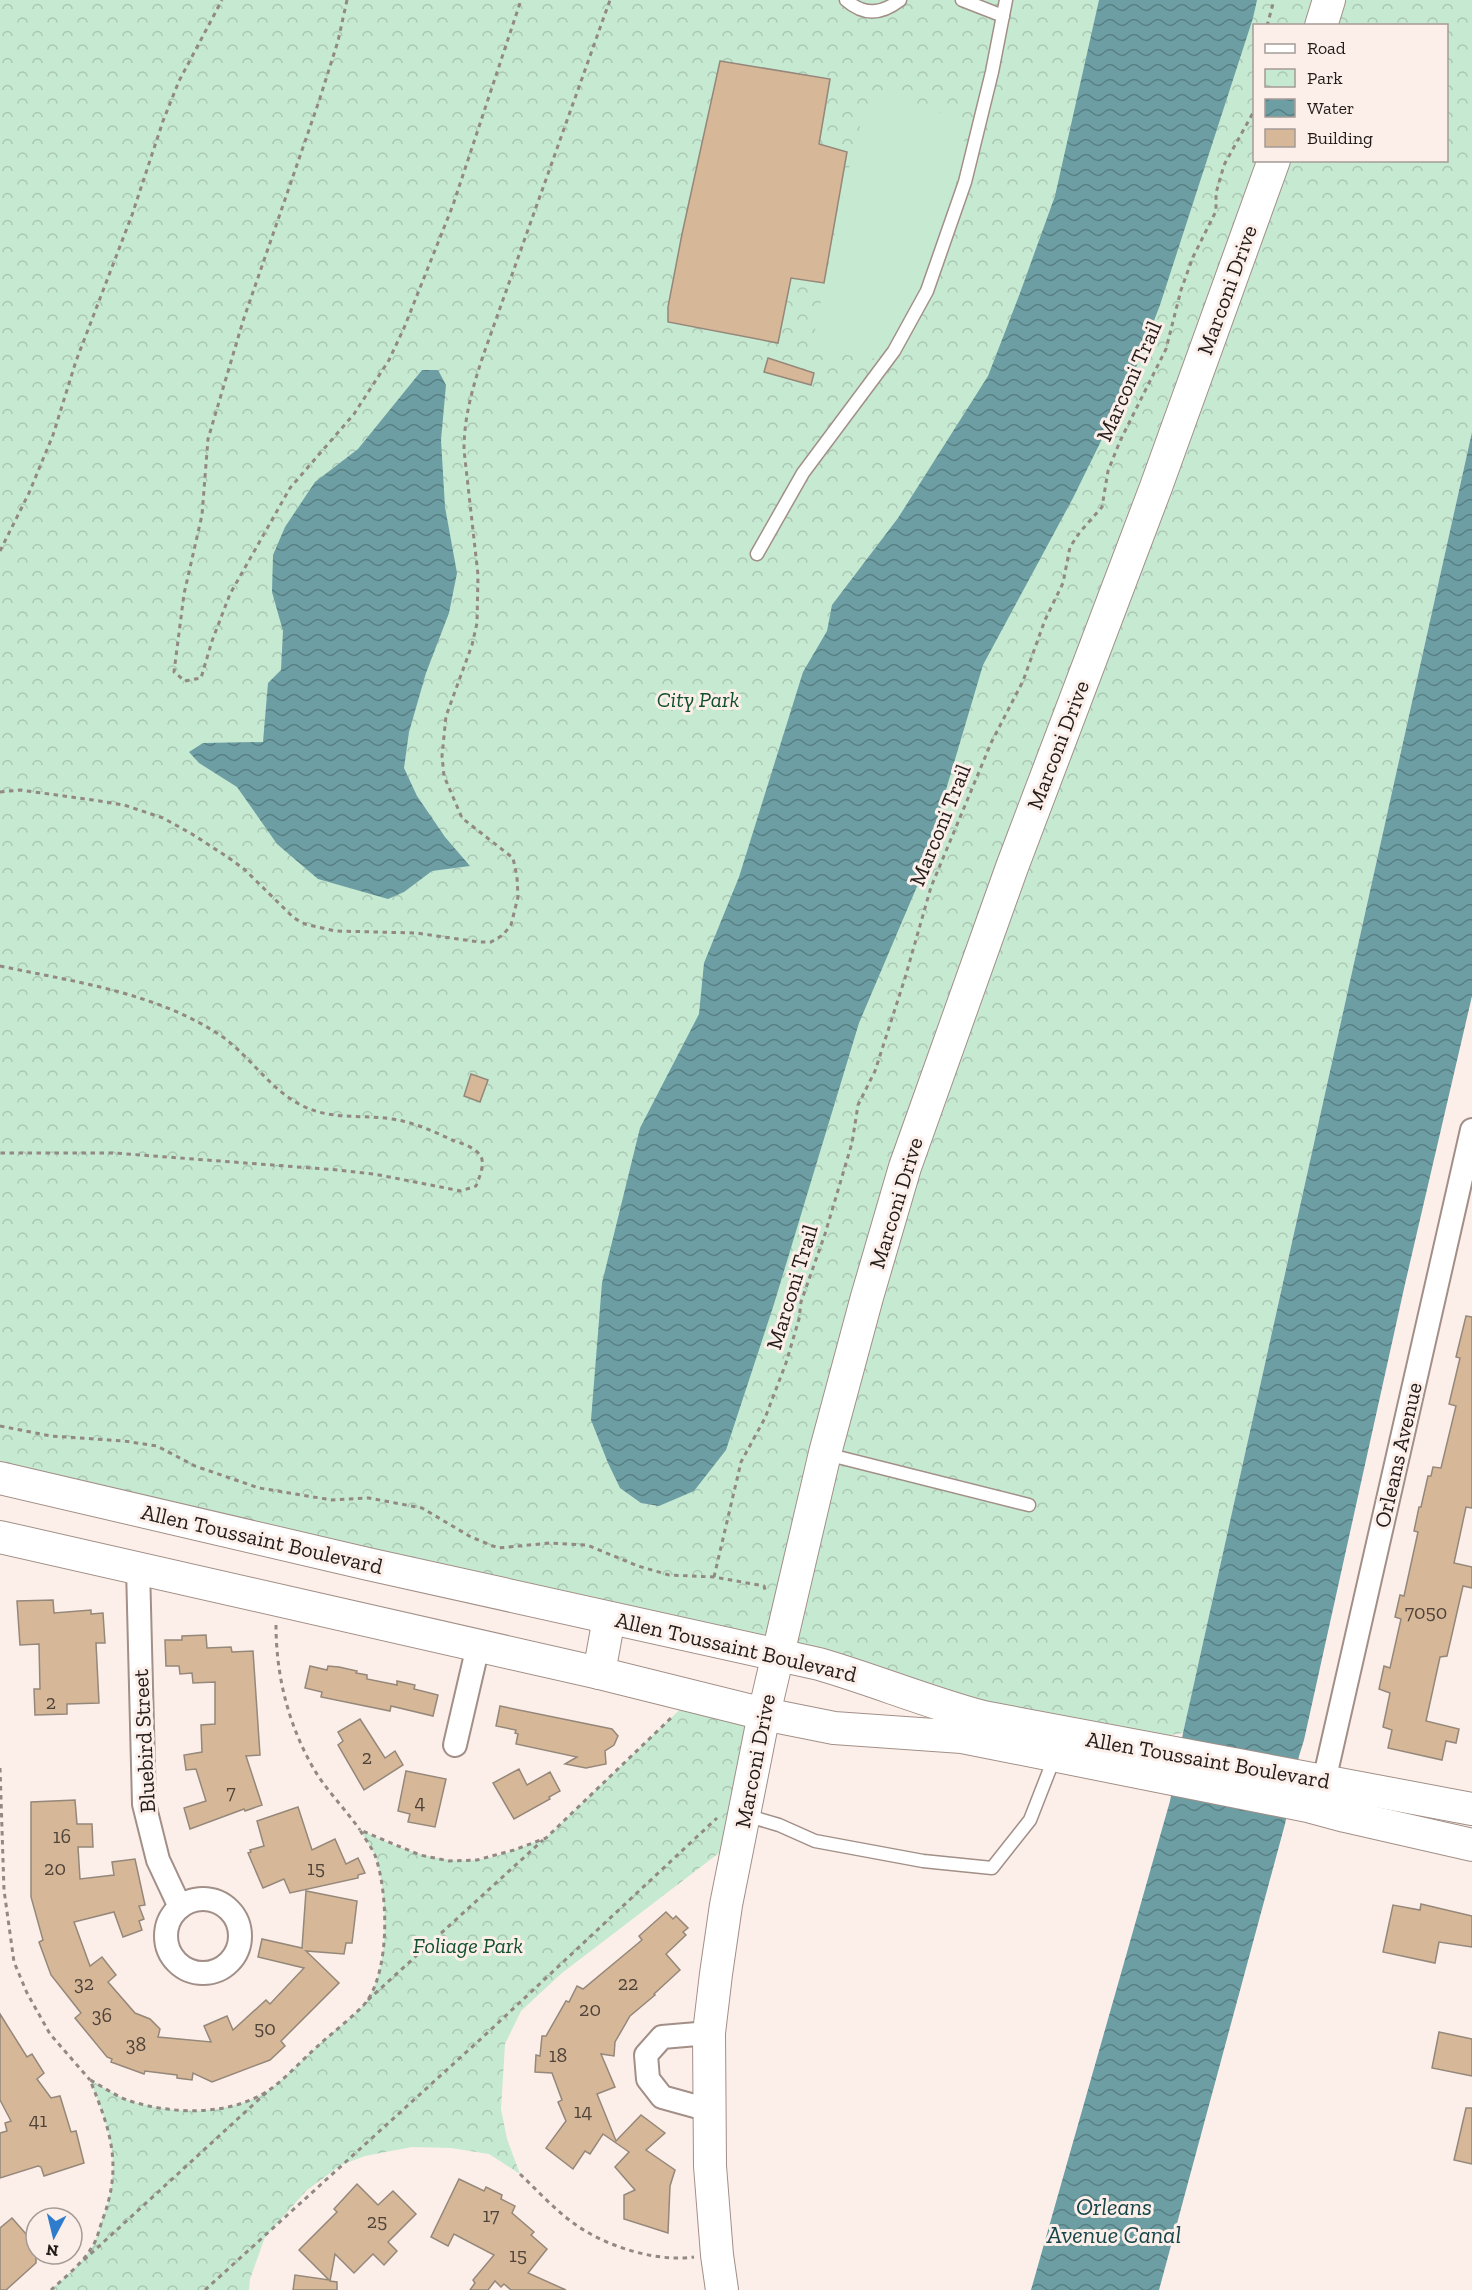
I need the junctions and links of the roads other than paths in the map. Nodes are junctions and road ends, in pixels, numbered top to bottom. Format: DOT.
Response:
graph roads {
  1 [pos="846,0"];
  2 [pos="900,0"];
  3 [pos="962,0"];
  4 [pos="1006,0"];
  5 [pos="1329,0"];
  6 [pos="1003,16"];
  7 [pos="1322,24"];
  8 [pos="1273,162"];
  9 [pos="757,554"];
  10 [pos="1472,1130"];
  11 [pos="1462,1218"];
  12 [pos="825,1453"];
  13 [pos="0,1478"];
  14 [pos="1029,1505"];
  15 [pos="0,1536"];
  16 [pos="138,1568"];
  17 [pos="609,1618"];
  18 [pos="478,1646"];
  19 [pos="777,1655"];
  20 [pos="599,1673"];
  21 [pos="764,1714"];
  22 [pos="455,1745"];
  23 [pos="1055,1755"];
  24 [pos="1158,1763"];
  25 [pos="1315,1788"];
  26 [pos="1432,1801"];
  27 [pos="1472,1809"];
  28 [pos="731,1816"];
  29 [pos="1425,1835"];
  30 [pos="1472,1845"];
  31 [pos="180,1907"];
  32 [pos="709,2033"];
  33 [pos="710,2110"];
  34 [pos="722,2290"];
  1 -- 2 [label="lane"];
  3 -- 6 [label="lane"];
  4 -- 6 [label="lane"];
  5 -- 7 [label="main road"];
  6 -- 9 [label="lane"];
  8 -- 12 [label="main road, Marconi Drive"];
  10 -- 11 [label="street, Orleans Avenue"];
  11 -- 25 [label="street, Orleans Avenue"];
  12 -- 14 [label="lane"];
  12 -- 19 [label="main road, Marconi Drive"];
  13 -- 17 [label="main road, Allen Toussaint Boulevard"];
  15 -- 16 [label="main road, Allen Toussaint Boulevard"];
  16 -- 18 [label="main road, Allen Toussaint Boulevard"];
  16 -- 31 [label="street, Bluebird Street"];
  17 -- 19 [label="main road, Allen Toussaint Boulevard"];
  17 -- 20 [label="main road"];
  18 -- 20 [label="main road, Allen Toussaint Boulevard"];
  18 -- 22 [label="street"];
  19 -- 21 [label="main road, Marconi Drive"];
  19 -- 24 [label="main road, Allen Toussaint Boulevard"];
  20 -- 21 [label="main road, Allen Toussaint Boulevard"];
  21 -- 23 [label="main road, Allen Toussaint Boulevard"];
  21 -- 28 [label="main road, Marconi Drive"];
  23 -- 24 [label="main road, Allen Toussaint Boulevard"];
  23 -- 28 [label="lane"];
  24 -- 25 [label="main road, Allen Toussaint Boulevard"];
  25 -- 26 [label="main road, Allen Toussaint Boulevard"];
  25 -- 29 [label="main road, Allen Toussaint Boulevard"];
  26 -- 27 [label="main road, Allen Toussaint Boulevard"];
  26 -- 29 [label="main road"];
  28 -- 32 [label="main road, Marconi Drive"];
  29 -- 30 [label="main road, Allen Toussaint Boulevard"];
  32 -- 33 [label="main road, Marconi Drive"];
  32 -- 33 [label="street"];
  33 -- 34 [label="main road, Marconi Drive"];
}
